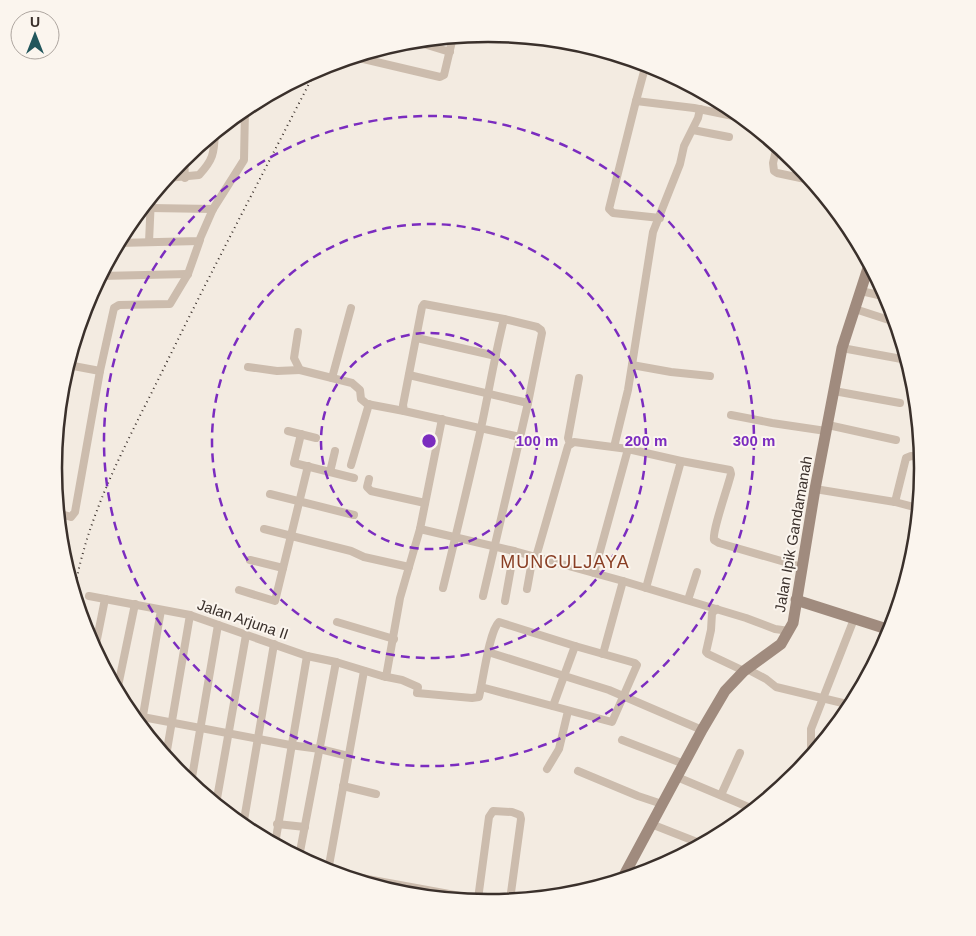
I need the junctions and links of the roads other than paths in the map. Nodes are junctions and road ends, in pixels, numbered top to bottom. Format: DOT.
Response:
graph roads {
  1 [pos="452,44"];
  2 [pos="431,46"];
  3 [pos="450,52"];
  4 [pos="368,60"];
  5 [pos="644,72"];
  6 [pos="636,101"];
  7 [pos="700,109"];
  8 [pos="724,114"];
  9 [pos="245,119"];
  10 [pos="693,130"];
  11 [pos="729,137"];
  12 [pos="214,142"];
  13 [pos="775,154"];
  14 [pos="185,170"];
  15 [pos="799,177"];
  16 [pos="177,178"];
  17 [pos="185,178"];
  18 [pos="150,208"];
  19 [pos="150,209"];
  20 [pos="213,209"];
  21 [pos="660,218"];
  22 [pos="200,240"];
  23 [pos="128,241"];
  24 [pos="149,242"];
  25 [pos="188,274"];
  26 [pos="867,275"];
  27 [pos="108,276"];
  28 [pos="861,291"];
  29 [pos="876,295"];
  30 [pos="351,308"];
  31 [pos="855,308"];
  32 [pos="504,319"];
  33 [pos="886,319"];
  34 [pos="298,332"];
  35 [pos="416,338"];
  36 [pos="842,348"];
  37 [pos="496,356"];
  38 [pos="899,359"];
  39 [pos="76,364"];
  40 [pos="632,365"];
  41 [pos="248,367"];
  42 [pos="300,370"];
  43 [pos="100,371"];
  44 [pos="410,375"];
  45 [pos="710,376"];
  46 [pos="332,378"];
  47 [pos="579,378"];
  48 [pos="834,391"];
  49 [pos="488,393"];
  50 [pos="528,403"];
  51 [pos="900,403"];
  52 [pos="369,404"];
  53 [pos="404,410"];
  54 [pos="731,415"];
  55 [pos="442,419"];
  56 [pos="481,428"];
  57 [pos="827,428"];
  58 [pos="288,431"];
  59 [pos="301,434"];
  60 [pos="520,437"];
  61 [pos="316,438"];
  62 [pos="896,440"];
  63 [pos="570,444"];
  64 [pos="614,447"];
  65 [pos="628,449"];
  66 [pos="335,451"];
  67 [pos="914,456"];
  68 [pos="680,461"];
  69 [pos="351,465"];
  70 [pos="308,466"];
  71 [pos="330,472"];
  72 [pos="354,478"];
  73 [pos="369,479"];
  74 [pos="815,489"];
  75 [pos="270,494"];
  76 [pos="300,501"];
  77 [pos="895,502"];
  78 [pos="425,503"];
  79 [pos="912,506"];
  80 [pos="354,514"];
  81 [pos="65,515"];
  82 [pos="420,528"];
  83 [pos="264,529"];
  84 [pos="292,536"];
  85 [pos="456,538"];
  86 [pos="495,546"];
  87 [pos="514,551"];
  88 [pos="536,557"];
  89 [pos="250,560"];
  90 [pos="409,567"];
  91 [pos="284,568"];
  92 [pos="802,568"];
  93 [pos="697,572"];
  94 [pos="594,574"];
  95 [pos="623,581"];
  96 [pos="443,588"];
  97 [pos="646,588"];
  98 [pos="527,589"];
  99 [pos="240,590"];
  100 [pos="89,596"];
  101 [pos="483,596"];
  102 [pos="105,599"];
  103 [pos="505,600"];
  104 [pos="688,600"];
  105 [pos="796,600"];
  106 [pos="135,604"];
  107 [pos="717,608"];
  108 [pos="161,610"];
  109 [pos="190,615"];
  110 [pos="854,619"];
  111 [pos="337,622"];
  112 [pos="218,625"];
  113 [pos="882,628"];
  114 [pos="789,631"];
  115 [pos="246,635"];
  116 [pos="97,637"];
  117 [pos="394,639"];
  118 [pos="274,644"];
  119 [pos="576,646"];
  120 [pos="488,652"];
  121 [pos="603,654"];
  122 [pos="307,656"];
  123 [pos="336,662"];
  124 [pos="746,670"];
  125 [pos="364,671"];
  126 [pos="564,675"];
  127 [pos="386,677"];
  128 [pos="119,680"];
  129 [pos="481,688"];
  130 [pos="622,696"];
  131 [pos="822,698"];
  132 [pos="843,703"];
  133 [pos="553,706"];
  134 [pos="568,711"];
  135 [pos="143,717"];
  136 [pos="172,722"];
  137 [pos="201,727"];
  138 [pos="702,730"];
  139 [pos="229,733"];
  140 [pos="258,739"];
  141 [pos="622,740"];
  142 [pos="290,745"];
  143 [pos="811,746"];
  144 [pos="167,748"];
  145 [pos="320,749"];
  146 [pos="740,753"];
  147 [pos="348,756"];
  148 [pos="684,764"];
  149 [pos="547,769"];
  150 [pos="578,771"];
  151 [pos="193,774"];
  152 [pos="677,777"];
  153 [pos="343,786"];
  154 [pos="376,794"];
  155 [pos="721,795"];
  156 [pos="217,796"];
  157 [pos="662,804"];
  158 [pos="746,807"];
  159 [pos="245,817"];
  160 [pos="277,824"];
  161 [pos="651,824"];
  162 [pos="306,827"];
  163 [pos="276,836"];
  164 [pos="693,840"];
  165 [pos="301,850"];
  166 [pos="329,863"];
  167 [pos="627,870"];
  168 [pos="511,893"];
  169 [pos="479,894"];
  1 -- 3 [label="street"];
  2 -- 3 [label="street"];
  3 -- 4 [label="street"];
  5 -- 6 [label="street"];
  6 -- 7 [label="street"];
  6 -- 21 [label="street"];
  7 -- 8 [label="street"];
  7 -- 10 [label="street"];
  9 -- 20 [label="street"];
  10 -- 11 [label="street"];
  10 -- 21 [label="street"];
  12 -- 17 [label="street"];
  13 -- 15 [label="street"];
  14 -- 17 [label="street"];
  16 -- 17 [label="street"];
  18 -- 20 [label="street"];
  19 -- 24 [label="street"];
  20 -- 22 [label="street"];
  21 -- 40 [label="street"];
  22 -- 24 [label="street"];
  22 -- 25 [label="street"];
  23 -- 24 [label="street"];
  25 -- 27 [label="street"];
  25 -- 43 [label="street"];
  26 -- 28 [label="street, Jalan Ipik Gandamanah"];
  28 -- 29 [label="street"];
  28 -- 31 [label="street, Jalan Ipik Gandamanah"];
  30 -- 46 [label="street"];
  31 -- 33 [label="street"];
  31 -- 36 [label="street, Jalan Ipik Gandamanah"];
  32 -- 35 [label="street"];
  32 -- 37 [label="street"];
  32 -- 50 [label="street"];
  34 -- 42 [label="street"];
  35 -- 37 [label="street"];
  35 -- 44 [label="street"];
  36 -- 38 [label="street"];
  36 -- 48 [label="street, Jalan Ipik Gandamanah"];
  37 -- 49 [label="street"];
  39 -- 43 [label="street"];
  40 -- 45 [label="street"];
  40 -- 64 [label="street"];
  41 -- 42 [label="street"];
  42 -- 46 [label="street"];
  43 -- 81 [label="street"];
  44 -- 49 [label="street"];
  44 -- 53 [label="street"];
  46 -- 52 [label="street"];
  47 -- 63 [label="street"];
  48 -- 51 [label="street"];
  48 -- 57 [label="street, Jalan Ipik Gandamanah"];
  49 -- 50 [label="street"];
  49 -- 56 [label="street"];
  50 -- 60 [label="street"];
  52 -- 53 [label="street"];
  52 -- 69 [label="street"];
  53 -- 55 [label="street"];
  54 -- 57 [label="street"];
  55 -- 56 [label="street"];
  55 -- 78 [label="street"];
  56 -- 60 [label="street"];
  56 -- 85 [label="street"];
  57 -- 62 [label="street"];
  57 -- 74 [label="street, Jalan Ipik Gandamanah"];
  58 -- 59 [label="street"];
  59 -- 61 [label="street"];
  59 -- 70 [label="street"];
  60 -- 86 [label="street"];
  63 -- 64 [label="street"];
  63 -- 88 [label="street"];
  64 -- 65 [label="street"];
  65 -- 68 [label="street"];
  65 -- 94 [label="street"];
  66 -- 71 [label="street"];
  67 -- 77 [label="street"];
  68 -- 92 [label="street"];
  68 -- 97 [label="street"];
  70 -- 71 [label="street"];
  70 -- 76 [label="street"];
  71 -- 72 [label="street"];
  73 -- 78 [label="street"];
  74 -- 77 [label="street"];
  74 -- 92 [label="street, Jalan Ipik Gandamanah"];
  75 -- 76 [label="street"];
  76 -- 80 [label="street"];
  76 -- 84 [label="street"];
  77 -- 79 [label="street"];
  78 -- 82 [label="street"];
  82 -- 85 [label="street"];
  82 -- 90 [label="street"];
  83 -- 84 [label="street"];
  84 -- 90 [label="street"];
  84 -- 91 [label="street"];
  85 -- 86 [label="street"];
  85 -- 96 [label="street"];
  86 -- 87 [label="street"];
  86 -- 101 [label="street"];
  87 -- 88 [label="street"];
  87 -- 103 [label="street"];
  88 -- 94 [label="street"];
  88 -- 98 [label="street"];
  89 -- 91 [label="street"];
  90 -- 117 [label="street"];
  91 -- 99 [label="street"];
  92 -- 105 [label="street, Jalan Ipik Gandamanah"];
  93 -- 104 [label="street"];
  94 -- 95 [label="street"];
  95 -- 97 [label="street"];
  95 -- 121 [label="street"];
  97 -- 104 [label="street"];
  100 -- 102 [label="street, Jalan Arjuna II"];
  102 -- 106 [label="street, Jalan Arjuna II"];
  102 -- 116 [label="street"];
  104 -- 107 [label="street"];
  105 -- 110 [label="street"];
  105 -- 114 [label="street, Jalan Ipik Gandamanah"];
  106 -- 108 [label="street, Jalan Arjuna II"];
  106 -- 128 [label="street"];
  107 -- 114 [label="street"];
  107 -- 124 [label="street"];
  108 -- 109 [label="street, Jalan Arjuna II"];
  108 -- 135 [label="street"];
  109 -- 112 [label="street, Jalan Arjuna II"];
  109 -- 136 [label="street"];
  110 -- 113 [label="street"];
  110 -- 131 [label="street"];
  111 -- 117 [label="street"];
  112 -- 115 [label="street, Jalan Arjuna II"];
  112 -- 137 [label="street"];
  114 -- 124 [label="street, Jalan Ipik Gandamanah"];
  115 -- 118 [label="street, Jalan Arjuna II"];
  115 -- 139 [label="street"];
  117 -- 127 [label="street"];
  118 -- 122 [label="street, Jalan Arjuna II"];
  118 -- 140 [label="street"];
  119 -- 120 [label="street"];
  119 -- 121 [label="street"];
  119 -- 126 [label="street"];
  120 -- 126 [label="street"];
  120 -- 129 [label="street"];
  121 -- 130 [label="street"];
  122 -- 123 [label="street, Jalan Arjuna II"];
  122 -- 142 [label="street"];
  123 -- 125 [label="street, Jalan Arjuna II"];
  123 -- 145 [label="street"];
  124 -- 131 [label="street"];
  124 -- 138 [label="street, Jalan Ipik Gandamanah"];
  125 -- 127 [label="street, Jalan Arjuna II"];
  125 -- 147 [label="street"];
  126 -- 130 [label="street"];
  126 -- 133 [label="street"];
  127 -- 129 [label="street, Jalan Arjuna II"];
  129 -- 133 [label="street"];
  130 -- 134 [label="street"];
  130 -- 138 [label="street"];
  131 -- 132 [label="street"];
  131 -- 143 [label="street"];
  133 -- 134 [label="street"];
  134 -- 149 [label="street"];
  135 -- 136 [label="street"];
  136 -- 137 [label="street"];
  136 -- 144 [label="street"];
  137 -- 139 [label="street"];
  137 -- 151 [label="street"];
  138 -- 148 [label="street, Jalan Ipik Gandamanah"];
  139 -- 140 [label="street"];
  139 -- 156 [label="street"];
  140 -- 142 [label="street"];
  140 -- 159 [label="street"];
  141 -- 148 [label="street"];
  142 -- 145 [label="street"];
  142 -- 160 [label="street"];
  145 -- 147 [label="street"];
  145 -- 162 [label="street"];
  146 -- 155 [label="street"];
  147 -- 153 [label="street"];
  148 -- 152 [label="street, Jalan Ipik Gandamanah"];
  150 -- 157 [label="street"];
  152 -- 155 [label="street"];
  152 -- 157 [label="street, Jalan Ipik Gandamanah"];
  153 -- 154 [label="street"];
  153 -- 166 [label="street"];
  155 -- 158 [label="street"];
  157 -- 161 [label="street, Jalan Ipik Gandamanah"];
  160 -- 162 [label="street"];
  160 -- 163 [label="street"];
  161 -- 164 [label="street"];
  161 -- 167 [label="street, Jalan Ipik Gandamanah"];
  162 -- 165 [label="street"];
  168 -- 169 [label="street"];
}
